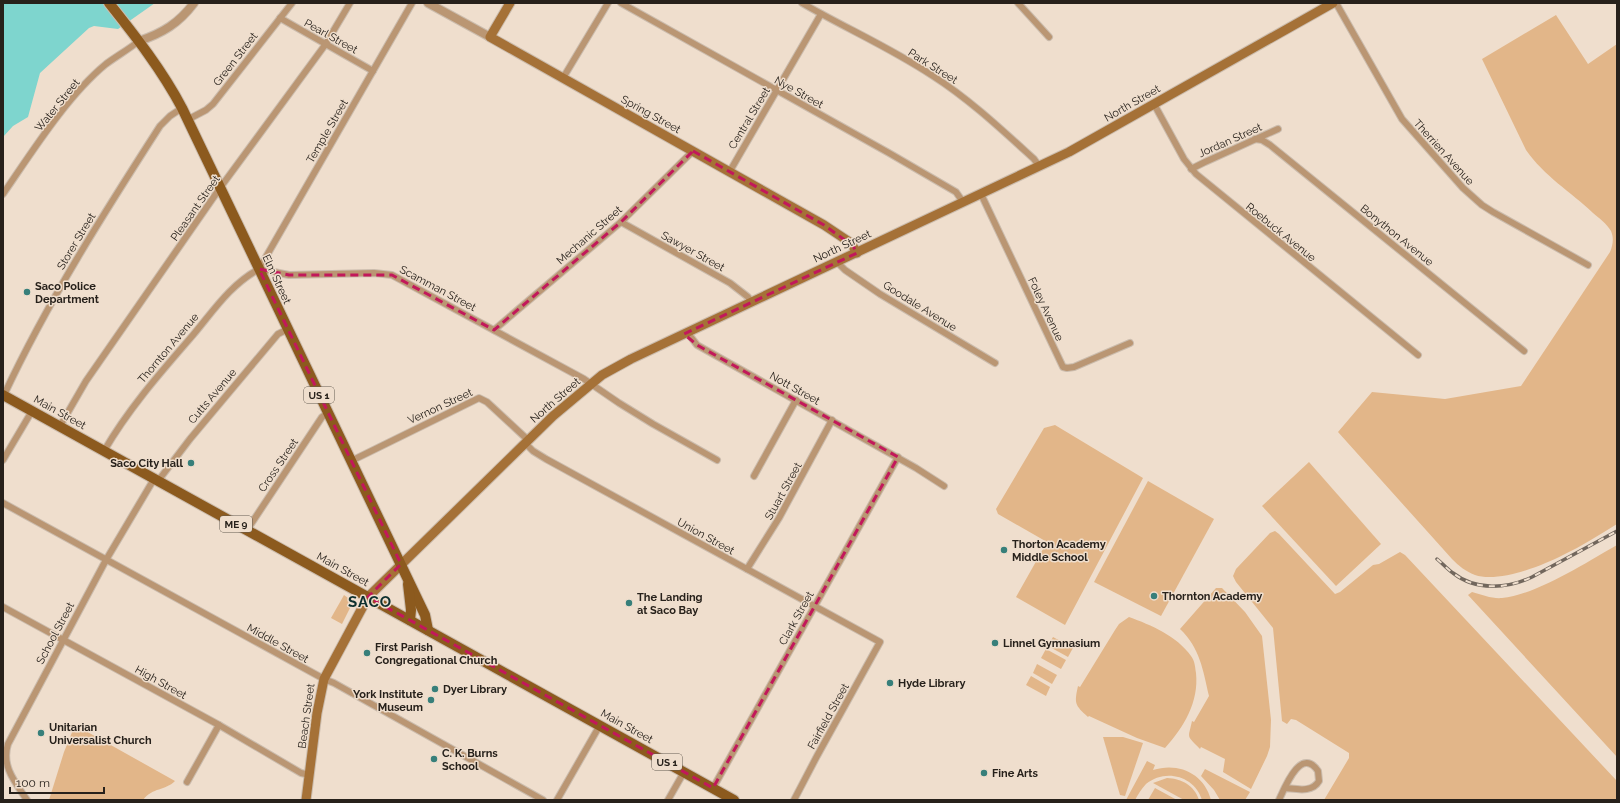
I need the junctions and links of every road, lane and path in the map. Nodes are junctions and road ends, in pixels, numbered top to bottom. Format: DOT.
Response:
graph roads {
  1 [pos="109,3"];
  2 [pos="194,3"];
  3 [pos="292,3"];
  4 [pos="350,3"];
  5 [pos="412,3"];
  6 [pos="428,3"];
  7 [pos="510,3"];
  8 [pos="608,3"];
  9 [pos="620,3"];
  10 [pos="802,3"];
  11 [pos="1018,3"];
  12 [pos="1332,3"];
  13 [pos="1336,3"];
  14 [pos="821,14"];
  15 [pos="280,18"];
  16 [pos="490,37"];
  17 [pos="1048,37"];
  18 [pos="139,41"];
  19 [pos="325,44"];
  20 [pos="373,71"];
  21 [pos="563,78"];
  22 [pos="776,91"];
  23 [pos="1154,104"];
  24 [pos="182,108"];
  25 [pos="187,120"];
  26 [pos="1278,129"];
  27 [pos="1255,139"];
  28 [pos="693,150"];
  29 [pos="1039,166"];
  30 [pos="1191,169"];
  31 [pos="730,171"];
  32 [pos="220,188"];
  33 [pos="3,194"];
  34 [pos="981,194"];
  35 [pos="963,202"];
  36 [pos="621,222"];
  37 [pos="857,253"];
  38 [pos="837,262"];
  39 [pos="1588,265"];
  40 [pos="259,269"];
  41 [pos="752,302"];
  42 [pos="288,329"];
  43 [pos="494,330"];
  44 [pos="687,332"];
  45 [pos="1130,343"];
  46 [pos="1524,351"];
  47 [pos="1418,355"];
  48 [pos="995,363"];
  49 [pos="592,384"];
  50 [pos="3,395"];
  51 [pos="796,400"];
  52 [pos="32,411"];
  53 [pos="328,413"];
  54 [pos="832,420"];
  55 [pos="60,426"];
  56 [pos="526,442"];
  57 [pos="104,450"];
  58 [pos="898,457"];
  59 [pos="3,460"];
  60 [pos="717,460"];
  61 [pos="351,461"];
  62 [pos="754,476"];
  63 [pos="156,480"];
  64 [pos="944,486"];
  65 [pos="3,503"];
  66 [pos="247,530"];
  67 [pos="106,560"];
  68 [pos="401,564"];
  69 [pos="747,569"];
  70 [pos="406,575"];
  71 [pos="368,596"];
  72 [pos="3,606"];
  73 [pos="814,606"];
  74 [pos="410,620"];
  75 [pos="428,630"];
  76 [pos="63,640"];
  77 [pos="880,642"];
  78 [pos="324,679"];
  79 [pos="219,725"];
  80 [pos="600,725"];
  81 [pos="684,772"];
  82 [pos="310,775"];
  83 [pos="187,782"];
  84 [pos="712,788"];
  85 [pos="1285,788"];
  86 [pos="27,800"];
  87 [pos="306,800"];
  88 [pos="543,800"];
  89 [pos="557,800"];
  90 [pos="668,800"];
  91 [pos="734,800"];
  92 [pos="794,800"];
  93 [pos="1279,800"];
  1 -- 18 [label="main road, Elm Street / US 1"];
  2 -- 18 [label="street"];
  3 -- 15 [label="street, Green Street"];
  4 -- 19 [label="street, Pleasant Street"];
  5 -- 20 [label="street, Temple Street"];
  6 -- 16 [label="street, Spring Street"];
  7 -- 16 [label="main road"];
  8 -- 21 [label="street"];
  9 -- 22 [label="street, Nye Street"];
  10 -- 14 [label="street, Park Street"];
  11 -- 17 [label="street"];
  12 -- 23 [label="main road, North Street"];
  13 -- 39 [label="street, Therrien Avenue"];
  14 -- 22 [label="street, Central Street"];
  14 -- 29 [label="street, Park Street"];
  15 -- 19 [label="street, Pearl Street"];
  15 -- 25 [label="street, Green Street"];
  16 -- 21 [label="main road, Spring Street"];
  18 -- 24 [label="main road, Elm Street / US 1"];
  18 -- 33 [label="street, Water Street"];
  19 -- 20 [label="street, Pearl Street"];
  19 -- 32 [label="street, Pleasant Street"];
  20 -- 40 [label="street, Temple Street"];
  21 -- 28 [label="main road, Spring Street"];
  22 -- 31 [label="street, Central Street"];
  22 -- 35 [label="street, Nye Street"];
  23 -- 29 [label="main road, North Street"];
  23 -- 30 [label="street, Roebuck Avenue"];
  24 -- 25 [label="main road, Elm Street / US 1"];
  24 -- 50 [label="street, Storer Street"];
  25 -- 32 [label="main road, Elm Street / US 1"];
  26 -- 27 [label="street, Jordan Street"];
  27 -- 30 [label="street, Jordan Street"];
  27 -- 46 [label="street, Bonython Avenue"];
  28 -- 31 [label="main road, Spring Street"];
  28 -- 36 [label="street, Mechanic Street"];
  29 -- 34 [label="main road, North Street"];
  30 -- 47 [label="street, Roebuck Avenue"];
  31 -- 37 [label="main road, Spring Street"];
  32 -- 40 [label="main road, Elm Street / US 1"];
  32 -- 55 [label="street, Pleasant Street"];
  34 -- 35 [label="main road, North Street"];
  34 -- 45 [label="street, Foley Avenue"];
  35 -- 37 [label="main road, North Street"];
  36 -- 41 [label="street, Sawyer Street"];
  36 -- 43 [label="street, Mechanic Street"];
  37 -- 38 [label="main road, North Street"];
  38 -- 41 [label="main road, North Street"];
  38 -- 48 [label="street, Goodale Avenue"];
  40 -- 42 [label="main road, Elm Street / US 1"];
  40 -- 43 [label="street, Scamman Street"];
  40 -- 57 [label="street, Thornton Avenue"];
  41 -- 44 [label="main road, North Street"];
  42 -- 53 [label="main road, Elm Street / US 1"];
  42 -- 63 [label="street, Cutts Avenue"];
  43 -- 49 [label="street, Scamman Street"];
  44 -- 49 [label="main road, North Street"];
  44 -- 51 [label="street, Nott Street"];
  49 -- 56 [label="main road, North Street"];
  49 -- 60 [label="street, Scamman Street"];
  50 -- 52 [label="main road, Main Street / ME 9"];
  51 -- 54 [label="street, Nott Street"];
  51 -- 62 [label="street"];
  52 -- 55 [label="main road, Main Street / ME 9"];
  52 -- 59 [label="street"];
  53 -- 61 [label="main road, Elm Street / US 1"];
  53 -- 66 [label="street, Cross Street"];
  54 -- 58 [label="street, Nott Street"];
  54 -- 69 [label="street, Stuart Street"];
  55 -- 57 [label="main road, Main Street / ME 9"];
  56 -- 61 [label="street, Vernon Street"];
  56 -- 68 [label="main road, North Street"];
  56 -- 69 [label="street, Union Street"];
  57 -- 63 [label="main road, Main Street / ME 9"];
  58 -- 64 [label="street, Nott Street"];
  58 -- 73 [label="street, Clark Street"];
  61 -- 68 [label="main road, Elm Street / US 1"];
  63 -- 66 [label="main road, Main Street / ME 9"];
  63 -- 67 [label="street, School Street"];
  65 -- 67 [label="street, Middle Street"];
  66 -- 71 [label="main road, Main Street / ME 9"];
  67 -- 76 [label="street, School Street"];
  67 -- 78 [label="street, Middle Street"];
  68 -- 70 [label="main road, Elm Street / US 1"];
  68 -- 71 [label="main road, Beach Street"];
  69 -- 73 [label="street, Union Street"];
  70 -- 74 [label="main road, Elm Street / US 1"];
  70 -- 75 [label="main road, Elm Street / US 1"];
  71 -- 74 [label="main road, Main Street"];
  71 -- 78 [label="main road, Beach Street"];
  72 -- 76 [label="street, High Street"];
  73 -- 77 [label="street, Union Street"];
  73 -- 84 [label="street, Clark Street"];
  74 -- 75 [label="main road, Main Street / US 1"];
  75 -- 80 [label="main road, Main Street / US 1"];
  76 -- 79 [label="street, High Street"];
  76 -- 86 [label="street, School Street"];
  77 -- 92 [label="street, Fairfield Street"];
  78 -- 82 [label="main road, Beach Street"];
  78 -- 88 [label="street, Middle Street"];
  79 -- 82 [label="street, High Street"];
  79 -- 83 [label="street"];
  80 -- 81 [label="main road, Main Street / US 1"];
  80 -- 89 [label="street"];
  81 -- 84 [label="main road, Main Street / US 1"];
  81 -- 90 [label="street"];
  82 -- 87 [label="main road, Beach Street"];
  84 -- 91 [label="main road, Main Street / US 1"];
  85 -- 85 [label="street"];
  85 -- 93 [label="street"];
}
